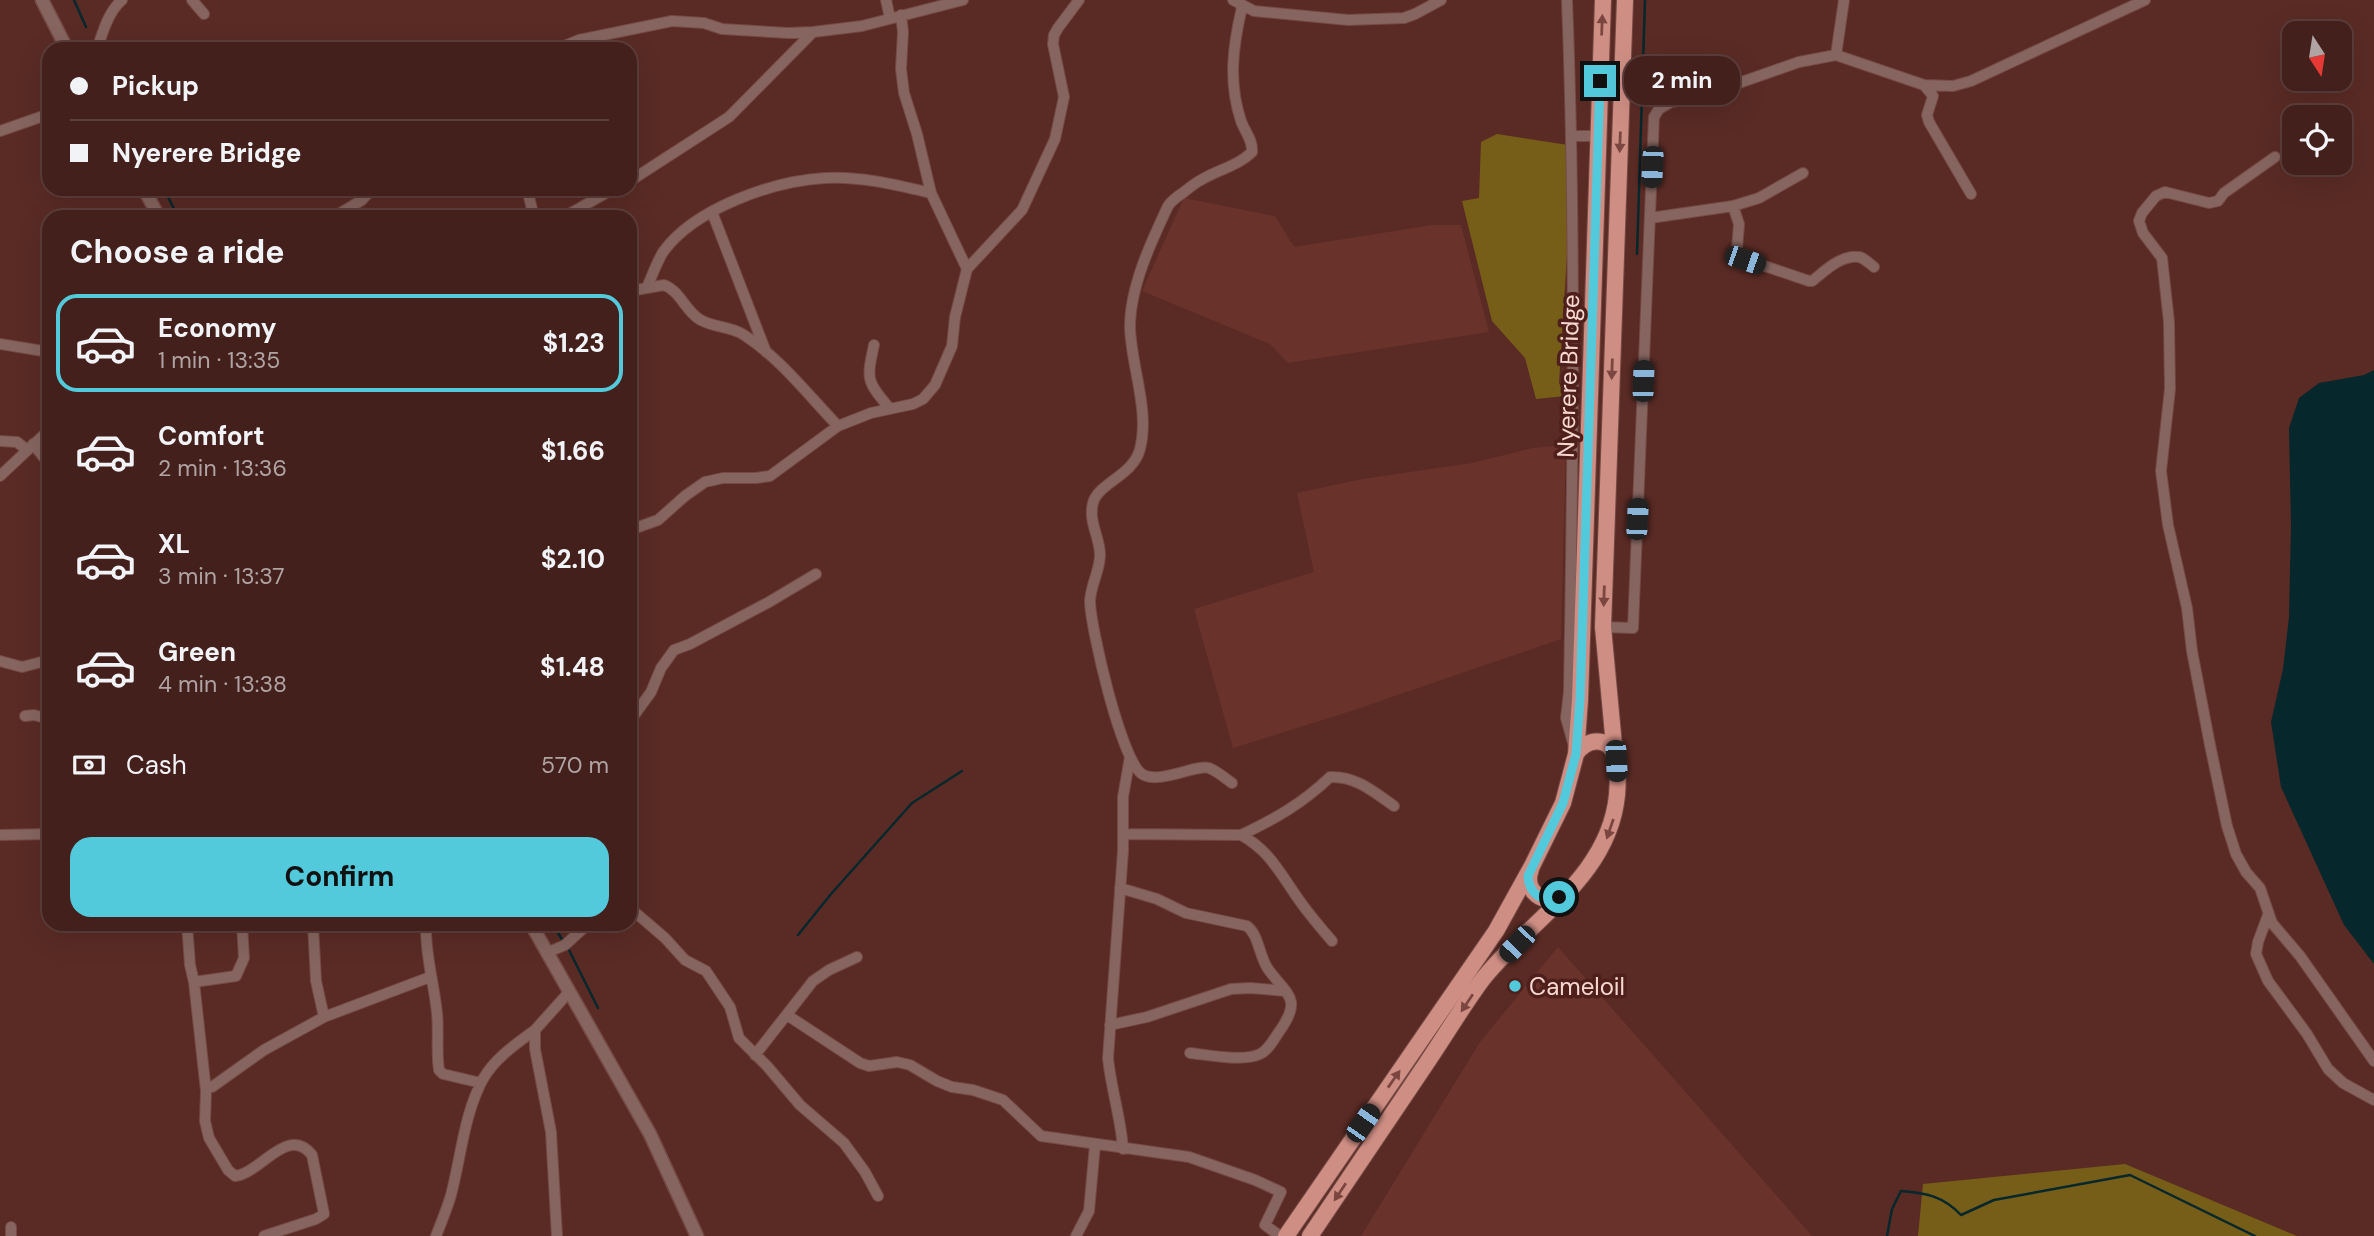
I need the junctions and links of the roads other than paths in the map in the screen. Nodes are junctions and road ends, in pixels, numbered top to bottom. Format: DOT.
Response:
graph roads {
  1 [pos="42,0"];
  2 [pos="122,0"];
  3 [pos="192,0"];
  4 [pos="886,0"];
  5 [pos="963,0"];
  6 [pos="1079,0"];
  7 [pos="1233,0"];
  8 [pos="1441,0"];
  9 [pos="1567,0"];
  10 [pos="1603,0"];
  11 [pos="1625,0"];
  12 [pos="1844,0"];
  13 [pos="2145,0"];
  14 [pos="1242,7"];
  15 [pos="204,14"];
  16 [pos="901,15"];
  17 [pos="890,18"];
  18 [pos="813,32"];
  19 [pos="63,42"];
  20 [pos="100,42"];
  21 [pos="574,42"];
  22 [pos="1836,55"];
  23 [pos="1924,85"];
  24 [pos="42,116"];
  25 [pos="0,131"];
  26 [pos="1572,136"];
  27 [pos="1599,136"];
  28 [pos="2275,157"];
  29 [pos="1804,173"];
  30 [pos="637,176"];
  31 [pos="931,193"];
  32 [pos="1971,194"];
  33 [pos="366,196"];
  34 [pos="601,196"];
  35 [pos="1733,206"];
  36 [pos="346,210"];
  37 [pos="576,210"];
  38 [pos="712,212"];
  39 [pos="1650,218"];
  40 [pos="1874,267"];
  41 [pos="967,269"];
  42 [pos="647,286"];
  43 [pos="637,289"];
  44 [pos="0,344"];
  45 [pos="874,345"];
  46 [pos="42,351"];
  47 [pos="767,355"];
  48 [pos="890,409"];
  49 [pos="838,426"];
  50 [pos="42,436"];
  51 [pos="0,441"];
  52 [pos="30,447"];
  53 [pos="42,458"];
  54 [pos="0,476"];
  55 [pos="637,528"];
  56 [pos="816,574"];
  57 [pos="1603,627"];
  58 [pos="0,661"];
  59 [pos="42,662"];
  60 [pos="637,711"];
  61 [pos="25,716"];
  62 [pos="42,717"];
  63 [pos="1576,754"];
  64 [pos="1130,757"];
  65 [pos="1616,761"];
  66 [pos="1232,783"];
  67 [pos="1394,806"];
  68 [pos="42,833"];
  69 [pos="1123,834"];
  70 [pos="0,835"];
  71 [pos="1241,835"];
  72 [pos="1532,866"];
  73 [pos="1120,888"];
  74 [pos="1568,891"];
  75 [pos="637,914"];
  76 [pos="2267,915"];
  77 [pos="188,931"];
  78 [pos="242,931"];
  79 [pos="313,931"];
  80 [pos="426,931"];
  81 [pos="535,931"];
  82 [pos="580,931"];
  83 [pos="1332,941"];
  84 [pos="546,953"];
  85 [pos="856,957"];
  86 [pos="430,977"];
  87 [pos="194,982"];
  88 [pos="570,991"];
  89 [pos="1286,991"];
  90 [pos="787,1015"];
  91 [pos="324,1017"];
  92 [pos="1110,1025"];
  93 [pos="535,1030"];
  94 [pos="1190,1054"];
  95 [pos="755,1055"];
  96 [pos="2374,1061"];
  97 [pos="481,1083"];
  98 [pos="212,1087"];
  99 [pos="2374,1100"];
  100 [pos="1095,1145"];
  101 [pos="1123,1149"];
  102 [pos="878,1196"];
  103 [pos="264,1236"];
  104 [pos="436,1236"];
  105 [pos="557,1236"];
  106 [pos="697,1236"];
  107 [pos="1076,1236"];
  108 [pos="1280,1236"];
  109 [pos="1286,1236"];
  110 [pos="1310,1236"];
  1 -- 19 [label="street"];
  2 -- 20 [label="street"];
  3 -- 15 [label="street"];
  4 -- 17 [label="street"];
  5 -- 16 [label="street"];
  6 -- 41 [label="street"];
  7 -- 14 [label="street"];
  8 -- 14 [label="street"];
  9 -- 26 [label="street"];
  27 -- 10 [label="main road, Nyerere Bridge, one-way"];
  11 -- 57 [label="main road, Nyerere Bridge, one-way"];
  12 -- 22 [label="street"];
  13 -- 23 [label="street"];
  14 -- 64 [label="street"];
  16 -- 17 [label="street"];
  16 -- 31 [label="street"];
  17 -- 18 [label="street"];
  18 -- 21 [label="street"];
  18 -- 30 [label="street"];
  22 -- 23 [label="street"];
  22 -- 39 [label="street"];
  23 -- 32 [label="street"];
  24 -- 25 [label="street"];
  26 -- 27 [label="street"];
  26 -- 63 [label="street"];
  27 -- 63 [label="main road, Nyerere Bridge"];
  28 -- 76 [label="street"];
  29 -- 35 [label="street"];
  31 -- 38 [label="street"];
  31 -- 41 [label="street"];
  33 -- 36 [label="street"];
  34 -- 37 [label="street"];
  35 -- 39 [label="street"];
  35 -- 40 [label="street"];
  38 -- 42 [label="street"];
  38 -- 47 [label="street"];
  39 -- 57 [label="street"];
  41 -- 48 [label="street"];
  42 -- 43 [label="street"];
  42 -- 47 [label="street"];
  44 -- 46 [label="street"];
  45 -- 48 [label="street"];
  47 -- 49 [label="street"];
  48 -- 49 [label="street"];
  49 -- 55 [label="street"];
  50 -- 52 [label="street"];
  51 -- 52 [label="street"];
  52 -- 53 [label="street"];
  52 -- 54 [label="street"];
  56 -- 60 [label="street"];
  57 -- 65 [label="main road, Nyerere Bridge"];
  58 -- 59 [label="street"];
  61 -- 62 [label="street"];
  63 -- 65 [label="main road"];
  63 -- 72 [label="main road, Nyerere Bridge"];
  64 -- 66 [label="street"];
  64 -- 69 [label="street"];
  65 -- 74 [label="main road, Nyerere Bridge, one-way"];
  67 -- 71 [label="street"];
  68 -- 70 [label="street"];
  69 -- 71 [label="street"];
  69 -- 73 [label="street"];
  71 -- 83 [label="street"];
  72 -- 74 [label="main road"];
  109 -- 72 [label="main road, Nyerere Bridge, one-way"];
  73 -- 89 [label="street"];
  73 -- 92 [label="street"];
  74 -- 110 [label="main road, Nyerere Bridge, one-way"];
  75 -- 95 [label="street"];
  76 -- 96 [label="street"];
  76 -- 99 [label="street"];
  77 -- 87 [label="street"];
  78 -- 87 [label="street"];
  79 -- 91 [label="street"];
  80 -- 86 [label="street"];
  81 -- 84 [label="street"];
  82 -- 84 [label="street"];
  84 -- 88 [label="street"];
  85 -- 90 [label="street"];
  86 -- 91 [label="street"];
  86 -- 97 [label="street"];
  87 -- 103 [label="street"];
  88 -- 93 [label="street"];
  88 -- 106 [label="street"];
  89 -- 92 [label="street"];
  89 -- 94 [label="street"];
  90 -- 95 [label="street"];
  90 -- 100 [label="street"];
  91 -- 98 [label="street"];
  92 -- 101 [label="street"];
  93 -- 97 [label="street"];
  93 -- 105 [label="street"];
  95 -- 102 [label="street"];
  97 -- 104 [label="street"];
  100 -- 101 [label="street"];
  100 -- 107 [label="street"];
  101 -- 108 [label="street"];
}
